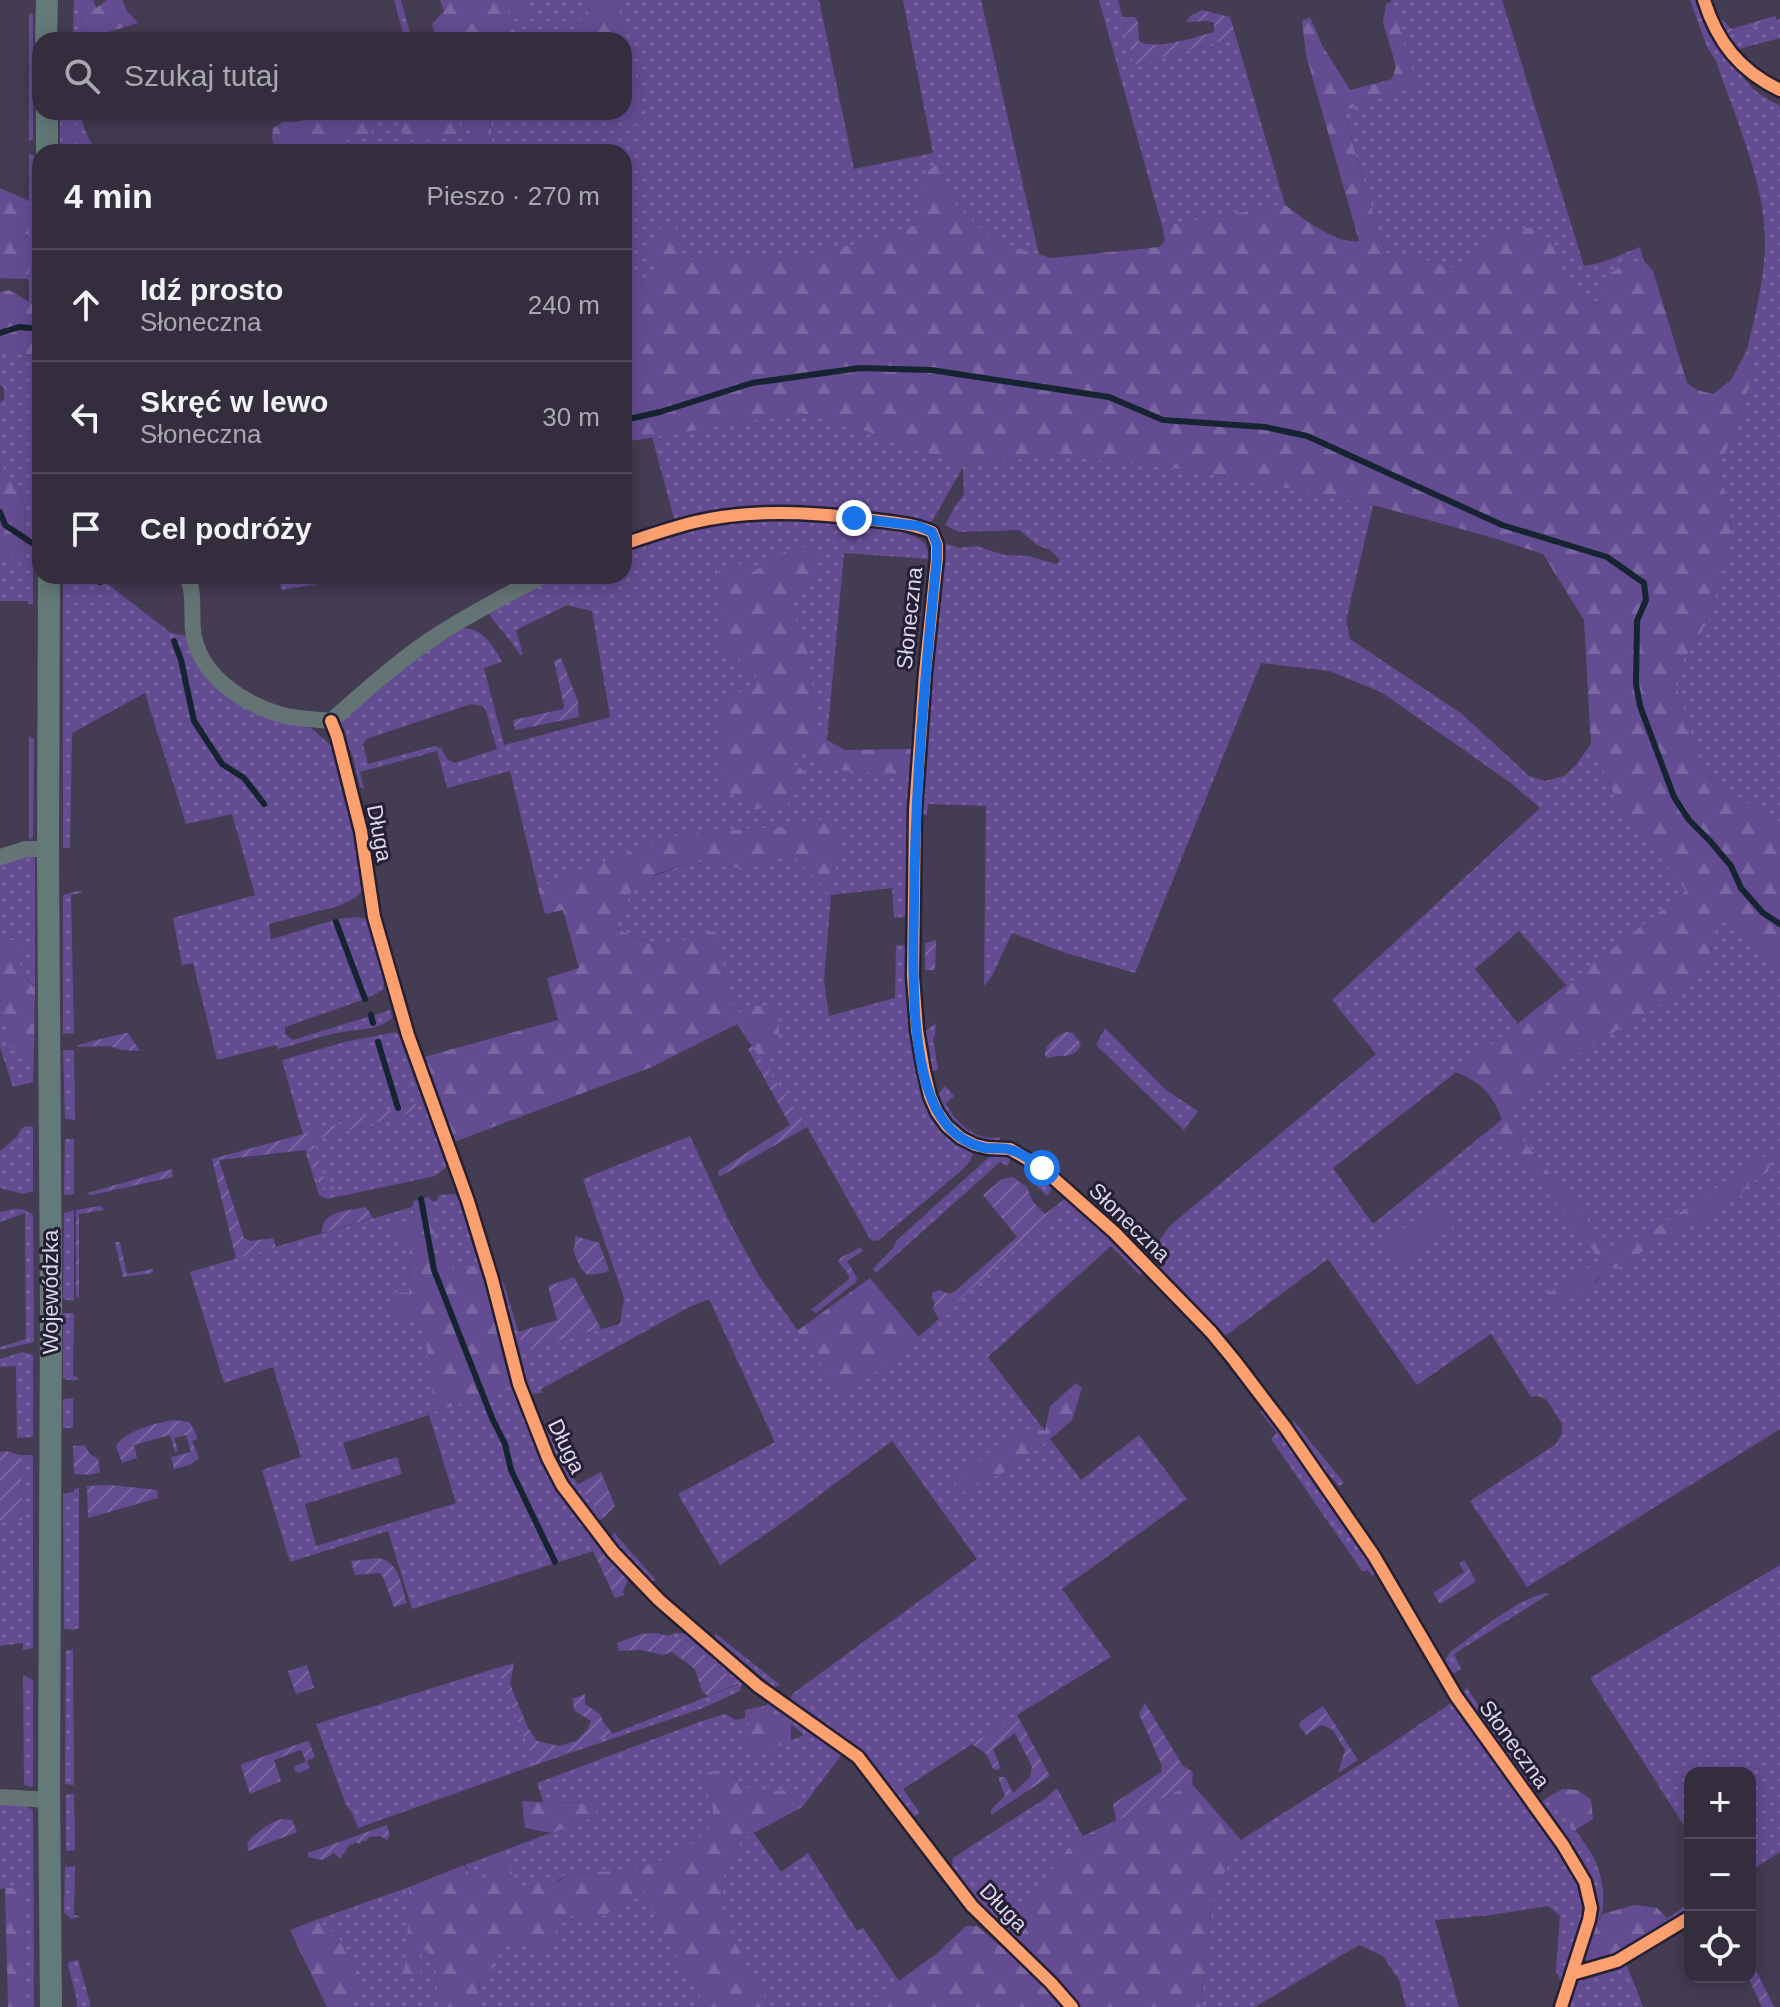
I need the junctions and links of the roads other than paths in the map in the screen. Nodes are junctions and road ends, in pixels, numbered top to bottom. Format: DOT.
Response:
graph roads {
  1 [pos="47,0"];
  2 [pos="1704,0"];
  3 [pos="46,32"];
  4 [pos="1780,90"];
  5 [pos="47,120"];
  6 [pos="47,144"];
  7 [pos="632,542"];
  8 [pos="49,584"];
  9 [pos="190,584"];
  10 [pos="529,584"];
  11 [pos="331,721"];
  12 [pos="48,849"];
  13 [pos="0,857"];
  14 [pos="0,1797"];
  15 [pos="49,1800"];
  16 [pos="51,2007"];
  17 [pos="1072,2007"];
  18 [pos="1561,2007"];
  1 -- 3 [label="main road"];
  2 -- 4 [label="street"];
  5 -- 6 [label="main road"];
  7 -- 18 [label="street, Słoneczna"];
  8 -- 12 [label="main road, Wojewódzka"];
  9 -- 11 [label="street"];
  10 -- 11 [label="street"];
  11 -- 17 [label="street, Długa"];
  12 -- 13 [label="street"];
  12 -- 15 [label="main road, Wojewódzka"];
  14 -- 15 [label="street"];
  15 -- 16 [label="main road, Wojewódzka"];
}
